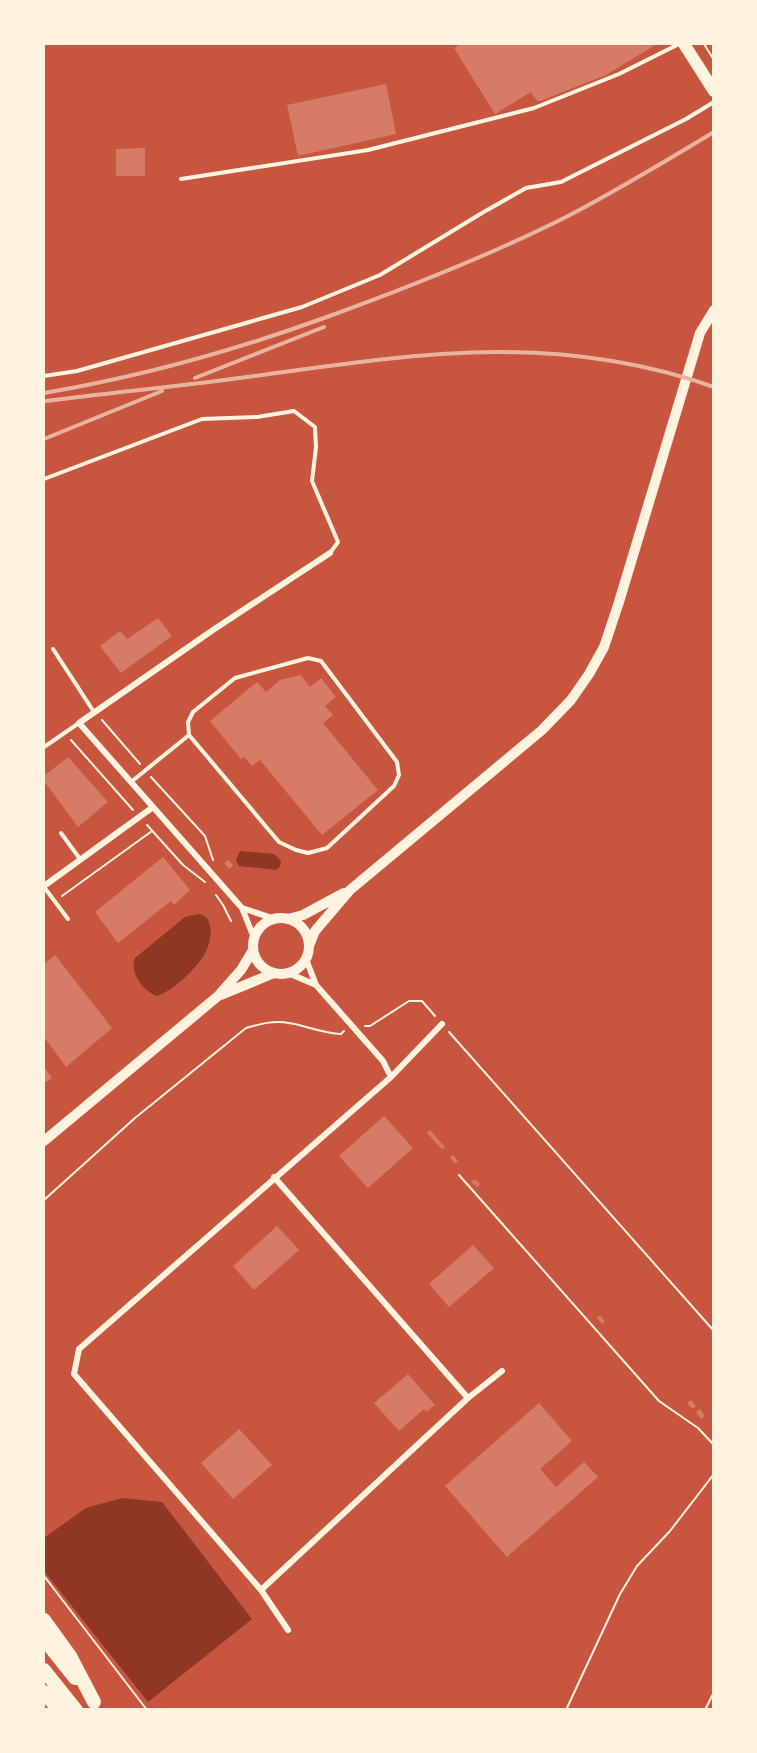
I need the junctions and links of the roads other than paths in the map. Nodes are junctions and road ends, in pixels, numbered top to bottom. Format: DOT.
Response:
graph roads {
  1 [pos="682,44"];
  2 [pos="714,91"];
  3 [pos="714,102"];
  4 [pos="181,179"];
  5 [pos="714,310"];
  6 [pos="44,376"];
  7 [pos="44,479"];
  8 [pos="330,553"];
  9 [pos="53,649"];
  10 [pos="94,712"];
  11 [pos="79,723"];
  12 [pos="189,735"];
  13 [pos="44,747"];
  14 [pos="131,782"];
  15 [pos="153,807"];
  16 [pos="61,833"];
  17 [pos="80,860"];
  18 [pos="44,886"];
  19 [pos="350,890"];
  20 [pos="242,908"];
  21 [pos="275,918"];
  22 [pos="68,919"];
  23 [pos="288,919"];
  24 [pos="254,938"];
  25 [pos="309,946"];
  26 [pos="253,950"];
  27 [pos="306,959"];
  28 [pos="274,973"];
  29 [pos="288,973"];
  30 [pos="316,985"];
  31 [pos="218,996"];
  32 [pos="442,1024"];
  33 [pos="391,1077"];
  34 [pos="44,1141"];
  35 [pos="274,1177"];
  36 [pos="502,1371"];
  37 [pos="468,1398"];
  38 [pos="261,1590"];
  39 [pos="44,1620"];
  40 [pos="288,1630"];
  41 [pos="44,1639"];
  42 [pos="44,1670"];
  43 [pos="44,1692"];
  44 [pos="97,1706"];
  45 [pos="58,1710"];
  46 [pos="76,1710"];
  1 -- 2 [label="main road"];
  1 -- 4 [label="lane"];
  3 -- 6 [label="lane"];
  5 -- 19 [label="street"];
  7 -- 8 [label="lane"];
  8 -- 10 [label="street"];
  9 -- 10 [label="lane"];
  10 -- 11 [label="street"];
  11 -- 13 [label="lane"];
  11 -- 14 [label="street"];
  12 -- 12 [label="lane"];
  12 -- 14 [label="lane"];
  14 -- 15 [label="street"];
  15 -- 17 [label="street"];
  15 -- 20 [label="street"];
  16 -- 17 [label="lane"];
  17 -- 18 [label="street"];
  18 -- 22 [label="lane"];
  19 -- 23 [label="street"];
  19 -- 25 [label="street"];
  20 -- 21 [label="street"];
  20 -- 24 [label="street"];
  21 -- 23 [label="street"];
  21 -- 24 [label="street"];
  23 -- 25 [label="street"];
  24 -- 26 [label="street"];
  25 -- 27 [label="street"];
  26 -- 28 [label="street"];
  26 -- 31 [label="street"];
  27 -- 29 [label="street"];
  27 -- 30 [label="street"];
  28 -- 29 [label="street"];
  28 -- 31 [label="street"];
  29 -- 30 [label="street"];
  30 -- 33 [label="street"];
  31 -- 34 [label="street"];
  32 -- 33 [label="street"];
  33 -- 35 [label="street"];
  35 -- 37 [label="street"];
  35 -- 38 [label="street"];
  36 -- 37 [label="street"];
  37 -- 38 [label="street"];
  38 -- 40 [label="street"];
  39 -- 44 [label="highway"];
  41 -- 44 [label="highway"];
  42 -- 46 [label="highway"];
  43 -- 45 [label="highway"];
}
